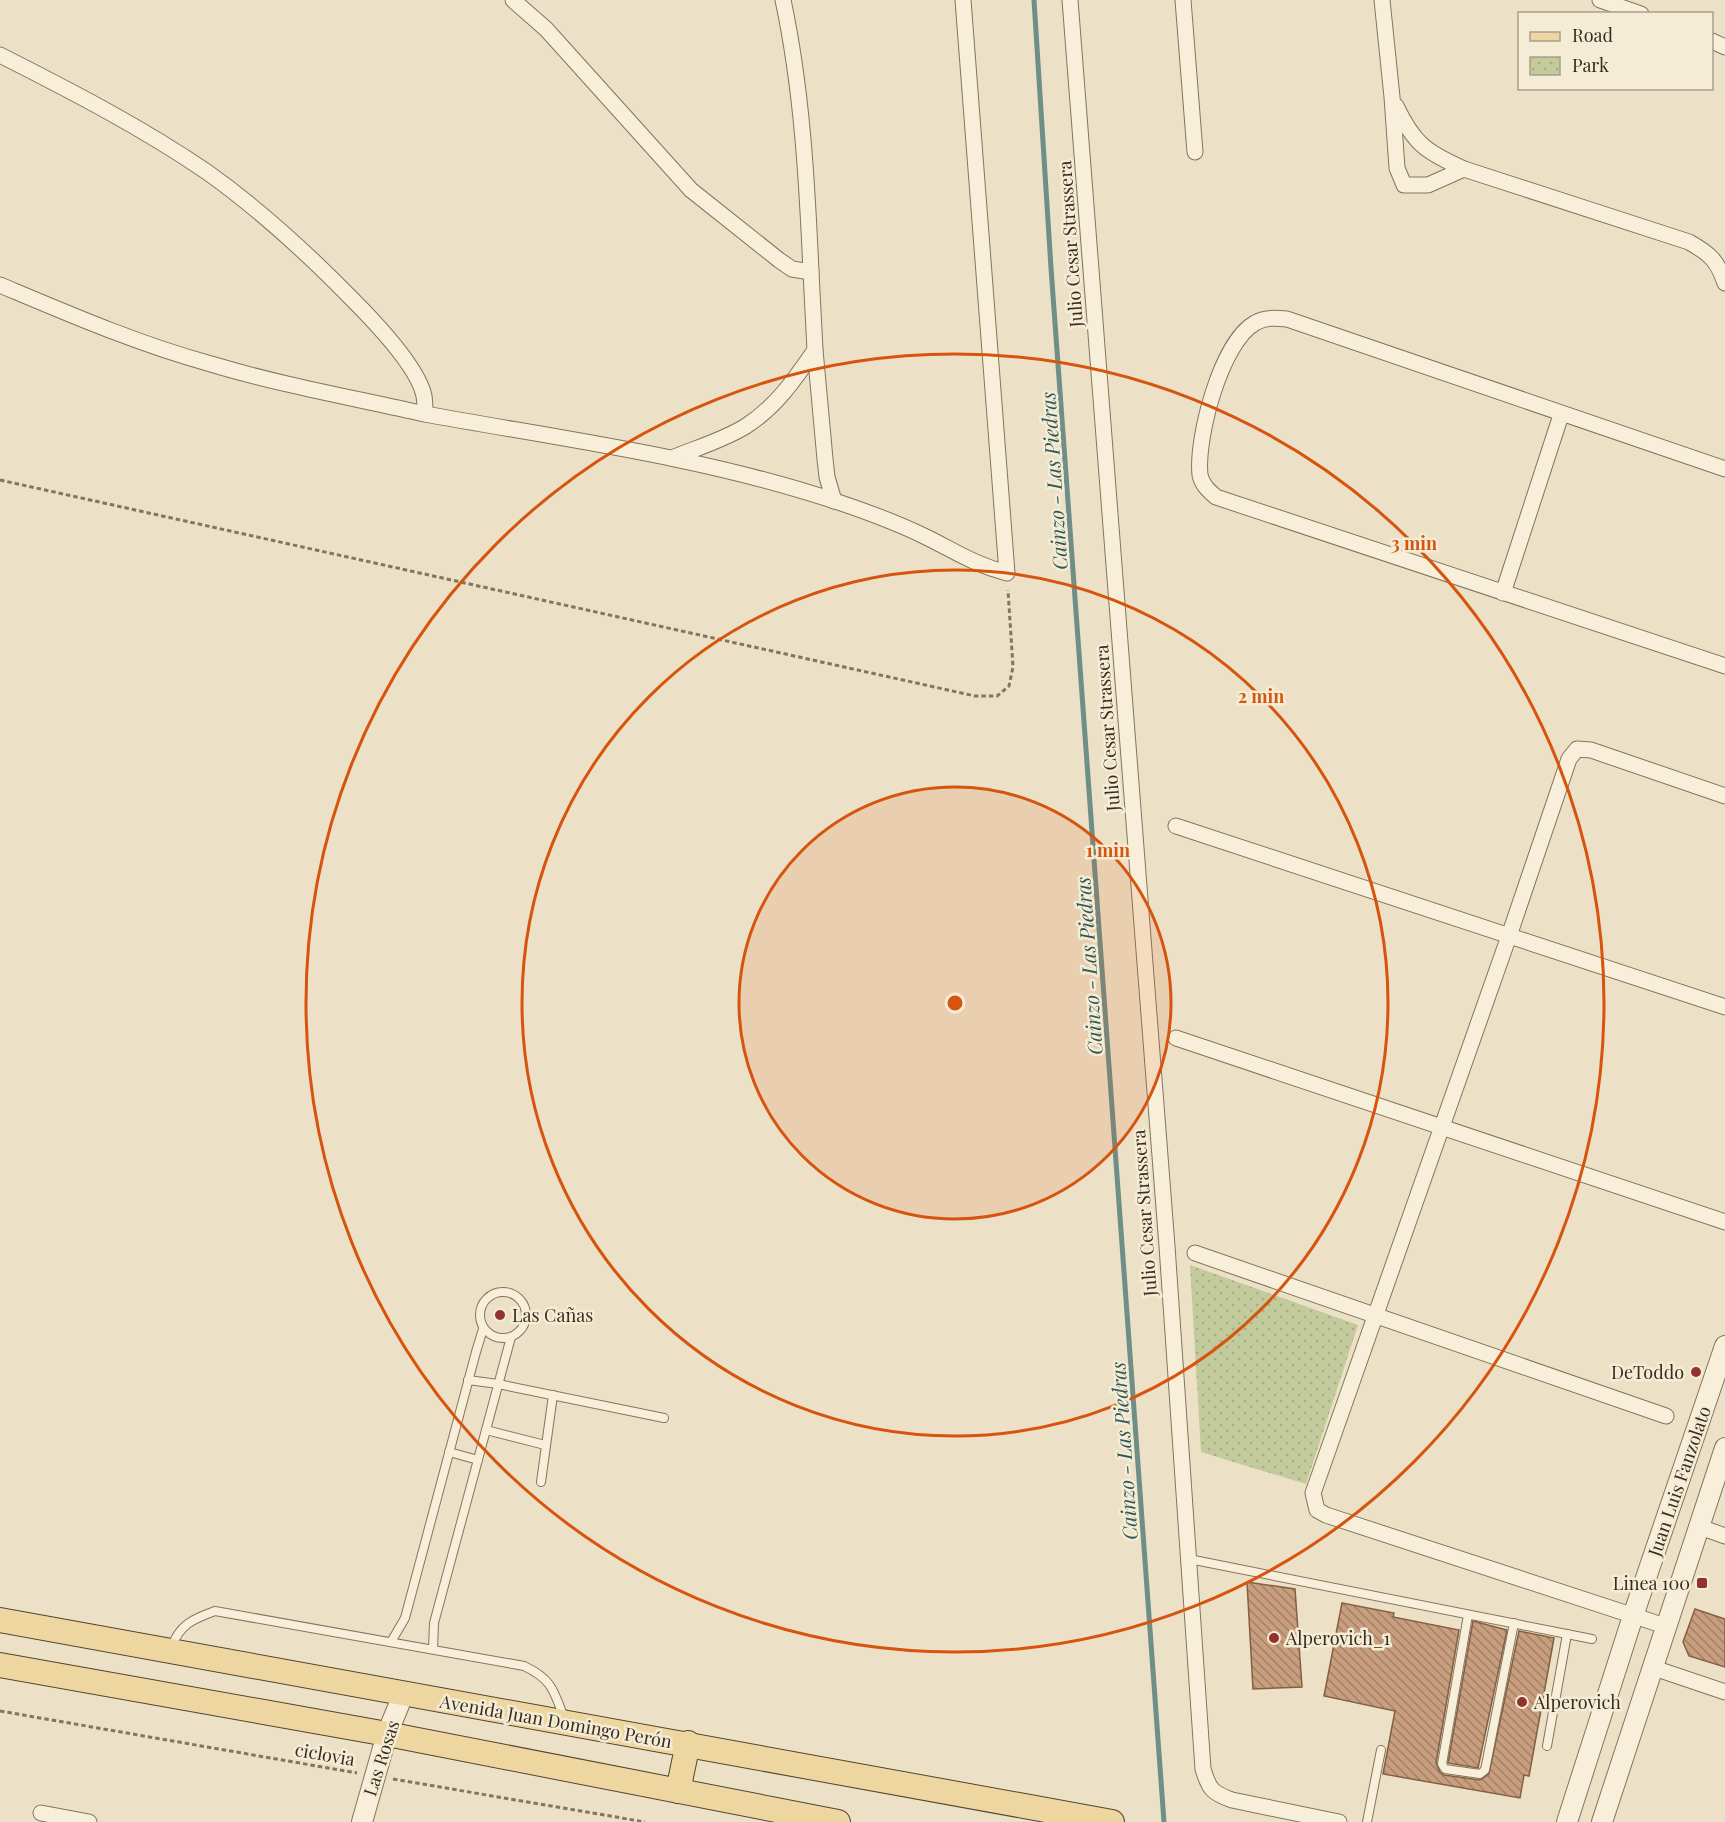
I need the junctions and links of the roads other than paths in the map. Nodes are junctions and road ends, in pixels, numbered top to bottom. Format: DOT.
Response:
graph roads {
  1 [pos="513,0"];
  2 [pos="783,0"];
  3 [pos="963,0"];
  4 [pos="1070,0"];
  5 [pos="1183,0"];
  6 [pos="1382,0"];
  7 [pos="1600,0"];
  8 [pos="1635,12"];
  9 [pos="0,56"];
  10 [pos="1392,97"];
  11 [pos="1195,152"];
  12 [pos="1464,169"];
  13 [pos="1722,265"];
  14 [pos="811,272"];
  15 [pos="1725,283"];
  16 [pos="0,285"];
  17 [pos="815,350"];
  18 [pos="425,414"];
  19 [pos="1562,415"];
  20 [pos="672,458"];
  21 [pos="1725,469"];
  22 [pos="834,501"];
  23 [pos="1503,592"];
  24 [pos="1725,666"];
  25 [pos="1725,796"];
  26 [pos="1176,826"];
  27 [pos="1509,936"];
  28 [pos="1725,1006"];
  29 [pos="1176,1038"];
  30 [pos="1442,1127"];
  31 [pos="1725,1222"];
  32 [pos="1195,1252"];
  33 [pos="1376,1315"];
  34 [pos="483,1329"];
  35 [pos="511,1337"];
  36 [pos="1725,1346"];
  37 [pos="468,1380"];
  38 [pos="498,1384"];
  39 [pos="553,1395"];
  40 [pos="1666,1416"];
  41 [pos="664,1418"];
  42 [pos="486,1430"];
  43 [pos="545,1445"];
  44 [pos="1725,1448"];
  45 [pos="449,1452"];
  46 [pos="478,1460"];
  47 [pos="541,1482"];
  48 [pos="1700,1527"];
  49 [pos="1725,1536"];
  50 [pos="1189,1559"];
  51 [pos="1468,1615"];
  52 [pos="1634,1616"];
  53 [pos="0,1620"];
  54 [pos="1514,1623"];
  55 [pos="1665,1626"];
  56 [pos="1567,1634"];
  57 [pos="1592,1640"];
  58 [pos="391,1642"];
  59 [pos="433,1649"];
  60 [pos="170,1652"];
  61 [pos="0,1665"];
  62 [pos="1652,1667"];
  63 [pos="1725,1692"];
  64 [pos="403,1695"];
  65 [pos="566,1723"];
  66 [pos="387,1734"];
  67 [pos="688,1743"];
  68 [pos="1546,1746"];
  69 [pos="1381,1750"];
  70 [pos="678,1791"];
  71 [pos="41,1813"];
  72 [pos="89,1822"];
  73 [pos="362,1822"];
  74 [pos="838,1822"];
  75 [pos="1112,1822"];
  76 [pos="1339,1822"];
  77 [pos="1367,1822"];
  78 [pos="1567,1822"];
  79 [pos="1602,1822"];
  1 -- 14 [label="street"];
  2 -- 14 [label="street"];
  3 -- 22 [label="street"];
  4 -- 50 [label="street, Julio Cesar Strassera"];
  5 -- 11 [label="street"];
  6 -- 10 [label="street"];
  7 -- 8 [label="street"];
  9 -- 18 [label="street"];
  10 -- 12 [label="street"];
  10 -- 12 [label="street"];
  12 -- 13 [label="street"];
  13 -- 15 [label="street"];
  14 -- 17 [label="street"];
  16 -- 18 [label="street"];
  17 -- 20 [label="street"];
  17 -- 22 [label="street"];
  18 -- 20 [label="street"];
  19 -- 21 [label="street"];
  19 -- 23 [label="street"];
  19 -- 23 [label="street"];
  20 -- 22 [label="street"];
  23 -- 24 [label="street"];
  25 -- 27 [label="street"];
  26 -- 27 [label="street"];
  27 -- 28 [label="street"];
  27 -- 30 [label="street"];
  29 -- 30 [label="street"];
  30 -- 31 [label="street"];
  30 -- 33 [label="street"];
  32 -- 33 [label="street"];
  33 -- 40 [label="street"];
  33 -- 52 [label="street"];
  34 -- 35 [label="lane"];
  34 -- 35 [label="lane"];
  34 -- 37 [label="lane"];
  35 -- 38 [label="lane"];
  36 -- 52 [label="street, Juan Luis Fanzolato"];
  37 -- 38 [label="lane"];
  37 -- 45 [label="lane"];
  38 -- 39 [label="lane"];
  38 -- 42 [label="lane"];
  39 -- 41 [label="lane"];
  39 -- 43 [label="lane"];
  42 -- 43 [label="lane"];
  42 -- 46 [label="lane"];
  43 -- 47 [label="lane"];
  44 -- 48 [label="street, Juan Luis Fanzolato"];
  45 -- 46 [label="lane"];
  45 -- 58 [label="lane"];
  46 -- 59 [label="lane"];
  48 -- 49 [label="street"];
  48 -- 55 [label="street, Juan Luis Fanzolato"];
  50 -- 51 [label="lane"];
  50 -- 76 [label="street, Julio Cesar Strassera"];
  51 -- 54 [label="lane"];
  51 -- 54 [label="lane"];
  52 -- 55 [label="street"];
  52 -- 78 [label="street, Juan Luis Fanzolato"];
  53 -- 60 [label="main road, Avenida Juan Domingo Perón"];
  54 -- 56 [label="lane"];
  55 -- 62 [label="street, Juan Luis Fanzolato"];
  56 -- 57 [label="lane"];
  56 -- 68 [label="lane"];
  58 -- 59 [label="lane"];
  58 -- 60 [label="lane"];
  59 -- 65 [label="lane"];
  60 -- 64 [label="main road, Avenida Juan Domingo Perón"];
  61 -- 66 [label="main road"];
  62 -- 63 [label="street"];
  62 -- 79 [label="street, Juan Luis Fanzolato"];
  64 -- 65 [label="main road, Avenida Juan Domingo Perón"];
  64 -- 66 [label="street, Las Rosas"];
  65 -- 67 [label="main road, Avenida Juan Domingo Perón"];
  66 -- 70 [label="main road"];
  66 -- 73 [label="street, Las Rosas"];
  67 -- 70 [label="main road"];
  67 -- 75 [label="main road, Avenida Juan Domingo Perón"];
  69 -- 77 [label="lane"];
  70 -- 74 [label="main road"];
  71 -- 72 [label="street"];
}
